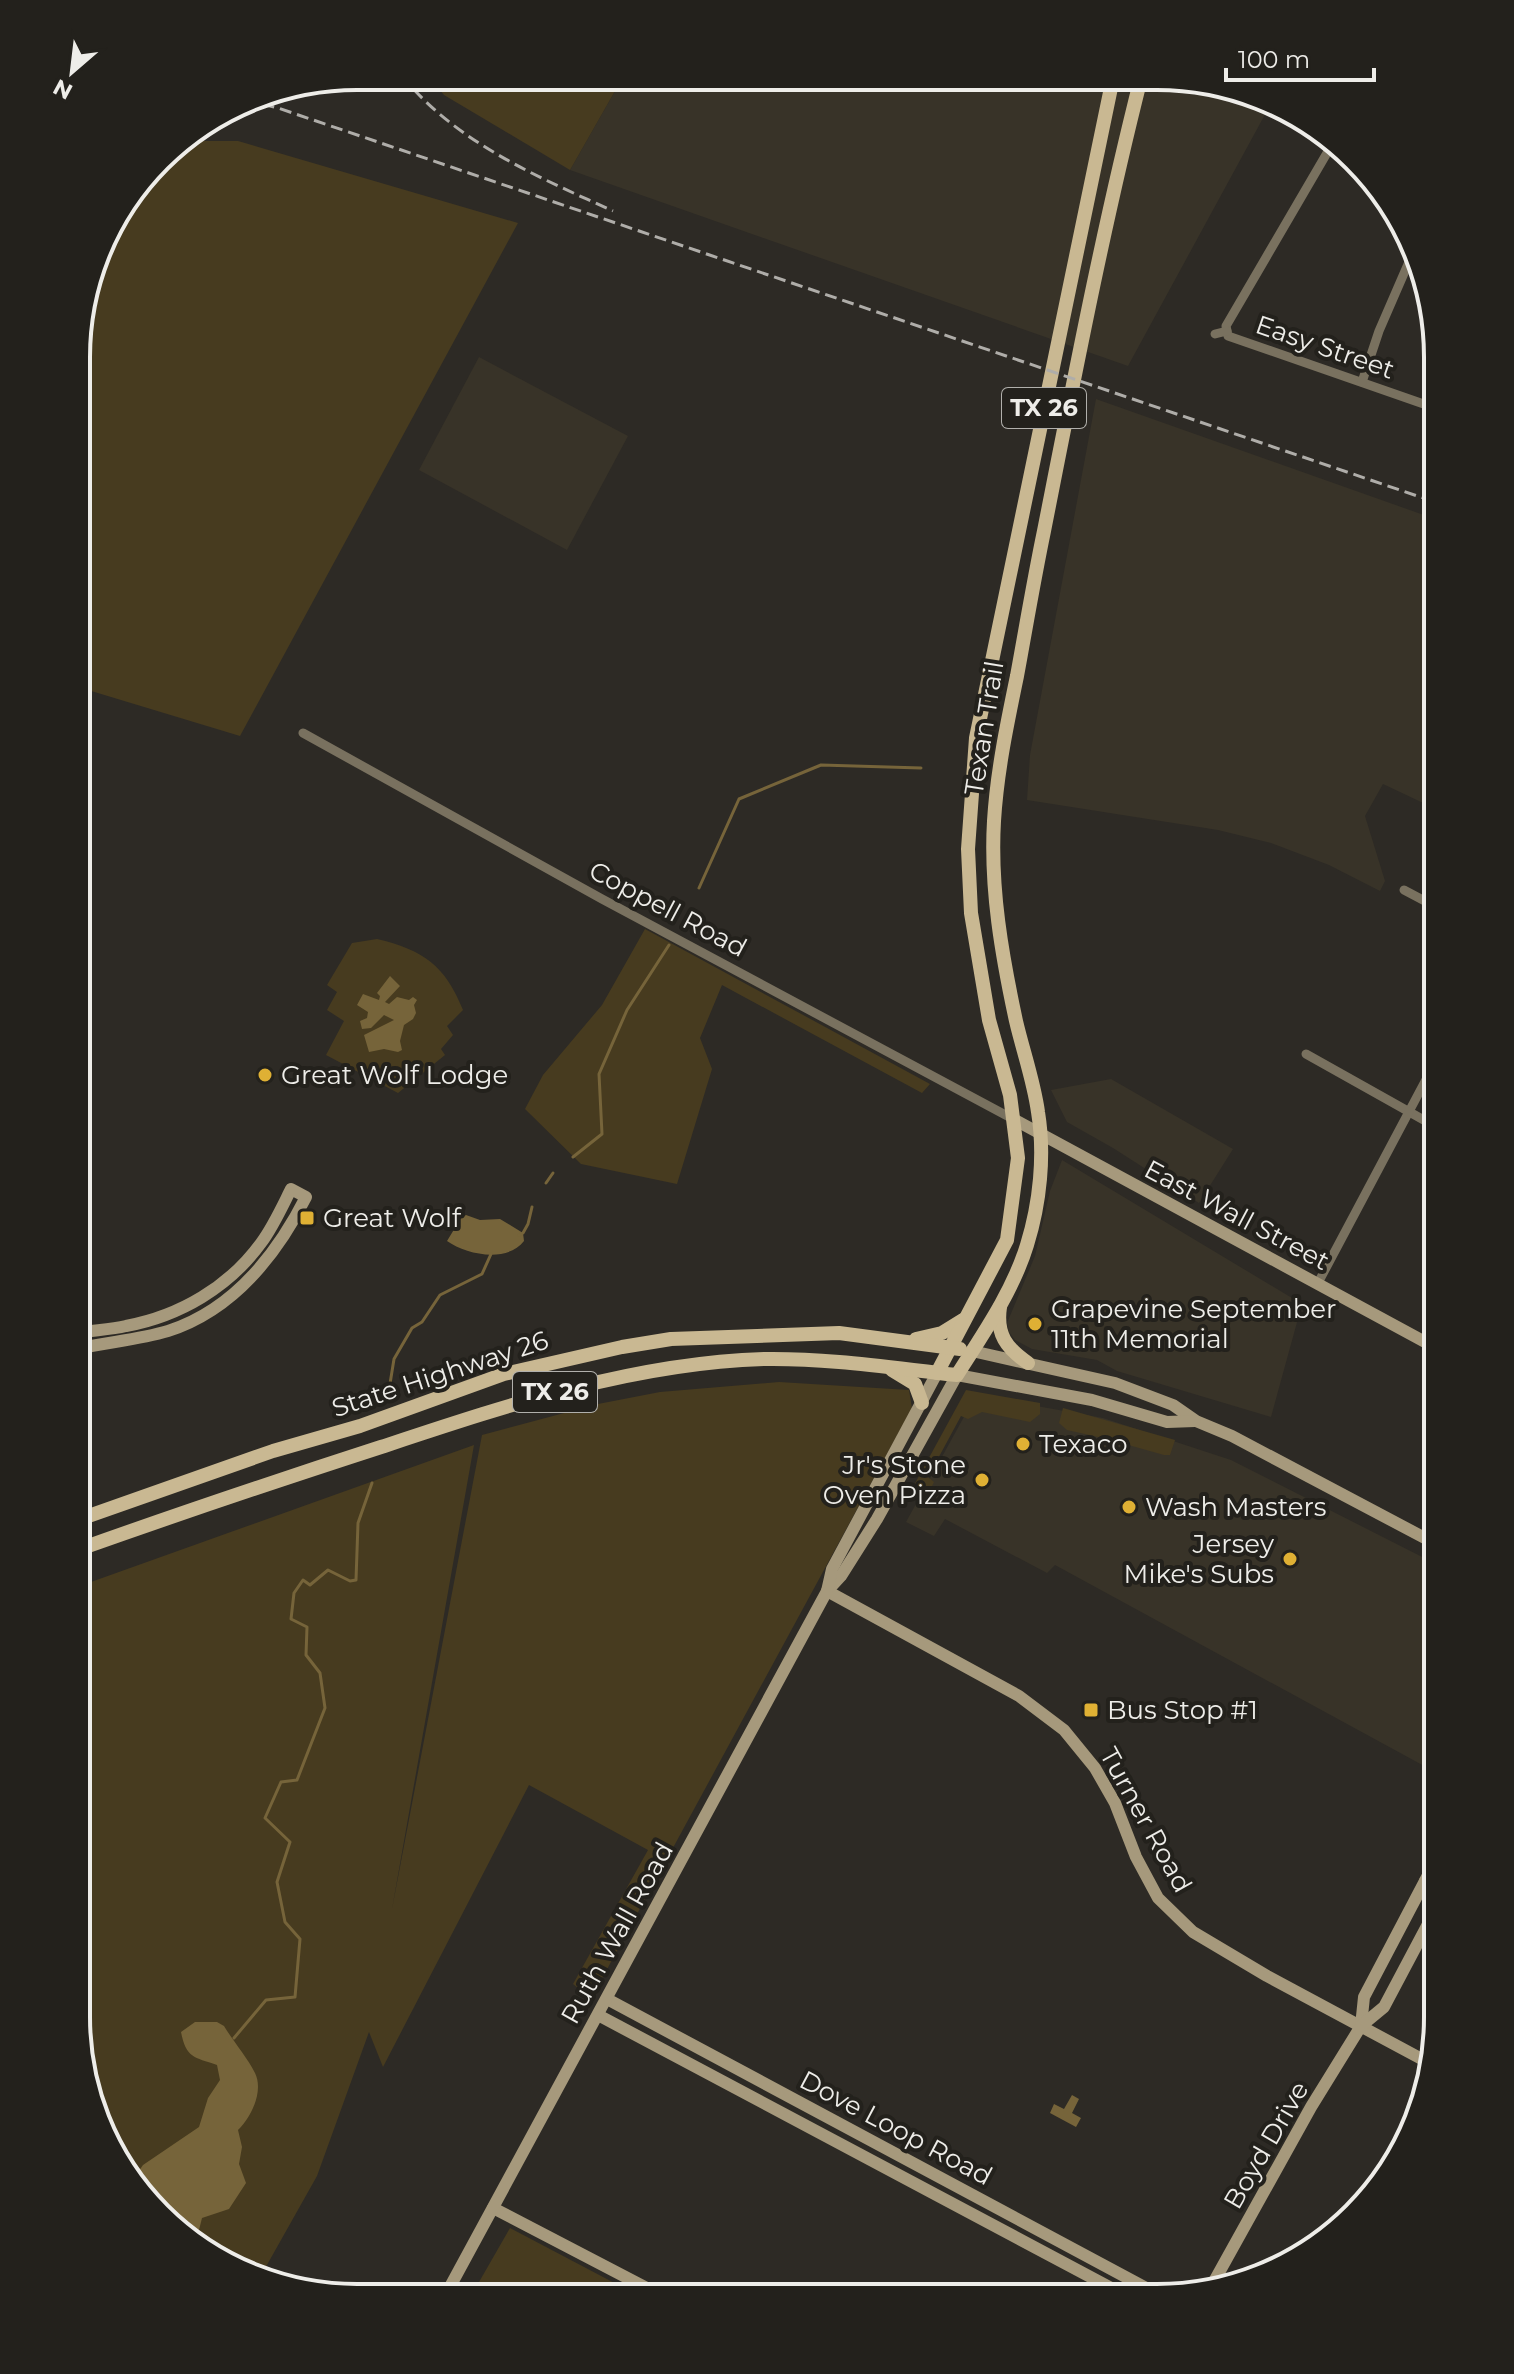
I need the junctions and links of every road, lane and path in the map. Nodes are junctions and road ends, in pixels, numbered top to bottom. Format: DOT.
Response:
graph roads {
  1 [pos="1110,90"];
  2 [pos="1138,90"];
  3 [pos="1328,152"];
  4 [pos="1408,265"];
  5 [pos="1227,331"];
  6 [pos="1215,334"];
  7 [pos="1362,382"];
  8 [pos="1424,404"];
  9 [pos="303,733"];
  10 [pos="969,822"];
  11 [pos="994,822"];
  12 [pos="1404,890"];
  13 [pos="1424,900"];
  14 [pos="1306,1054"];
  15 [pos="1424,1084"];
  16 [pos="1409,1112"];
  17 [pos="1015,1120"];
  18 [pos="1424,1120"];
  19 [pos="1040,1133"];
  20 [pos="1318,1283"];
  21 [pos="1000,1304"];
  22 [pos="967,1317"];
  23 [pos="90,1331"];
  24 [pos="897,1339"];
  25 [pos="1423,1341"];
  26 [pos="90,1346"];
  27 [pos="951,1347"];
  28 [pos="972,1351"];
  29 [pos="1028,1363"];
  30 [pos="877,1364"];
  31 [pos="937,1373"];
  32 [pos="957,1375"];
  33 [pos="922,1403"];
  34 [pos="1196,1421"];
  35 [pos="295,1446"];
  36 [pos="303,1473"];
  37 [pos="90,1516"];
  38 [pos="1423,1537"];
  39 [pos="90,1546"];
  40 [pos="827,1591"];
  41 [pos="1423,1896"];
  42 [pos="1423,1933"];
  43 [pos="607,1999"];
  44 [pos="598,2015"];
  45 [pos="1361,2026"];
  46 [pos="1421,2058"];
  47 [pos="789,2095"];
  48 [pos="779,2110"];
  49 [pos="493,2208"];
  50 [pos="1013,2217"];
  51 [pos="1005,2230"];
  52 [pos="1216,2277"];
  53 [pos="452,2284"];
  54 [pos="639,2284"];
  55 [pos="1104,2284"];
  56 [pos="1139,2284"];
  1 -- 10 [label="main road, Texan Trail / TX 26"];
  2 -- 11 [label="main road, Texan Trail / TX 26"];
  3 -- 5 [label="street, Easy Street"];
  4 -- 7 [label="street"];
  5 -- 6 [label="street"];
  5 -- 7 [label="street, Easy Street"];
  7 -- 8 [label="street, Easy Street"];
  9 -- 17 [label="street, Coppell Road"];
  10 -- 11 [label="main road"];
  10 -- 17 [label="main road, Texan Trail / TX 26"];
  11 -- 19 [label="main road, Texan Trail / TX 26"];
  12 -- 13 [label="street"];
  14 -- 16 [label="street"];
  15 -- 16 [label="street"];
  16 -- 18 [label="street"];
  16 -- 20 [label="street"];
  17 -- 19 [label="street, East Wall Street"];
  17 -- 22 [label="main road, Texan Trail / TX 26"];
  19 -- 20 [label="street, East Wall Street"];
  19 -- 21 [label="main road, Texan Trail / TX 26"];
  20 -- 25 [label="street, East Wall Street"];
  21 -- 28 [label="main road, Texan Trail / TX 26"];
  21 -- 29 [label="main road"];
  22 -- 24 [label="main road, TX 26"];
  22 -- 27 [label="main road, Texan Trail"];
  23 -- 26 [label="street"];
  24 -- 27 [label="main road, State Highway 26 / TX 26"];
  24 -- 35 [label="main road, State Highway 26 / TX 26"];
  27 -- 28 [label="main road, State Highway 26 / TX 26"];
  27 -- 31 [label="main road, Texan Trail"];
  28 -- 29 [label="street"];
  28 -- 32 [label="main road, Texan Trail / TX 26"];
  29 -- 34 [label="street"];
  30 -- 31 [label="main road, State Highway 26 / TX 26"];
  30 -- 33 [label="main road"];
  30 -- 36 [label="main road, State Highway 26 / TX 26"];
  31 -- 32 [label="main road, State Highway 26 / TX 26"];
  31 -- 33 [label="street, Ruth Wall Road"];
  32 -- 34 [label="street"];
  32 -- 40 [label="street, Ruth Wall Road"];
  33 -- 40 [label="street, Ruth Wall Road"];
  34 -- 38 [label="street"];
  35 -- 36 [label="main road"];
  35 -- 37 [label="main road, State Highway 26 / TX 26"];
  36 -- 39 [label="main road, State Highway 26 / TX 26"];
  40 -- 43 [label="street, Ruth Wall Road"];
  40 -- 45 [label="street, Turner Road"];
  41 -- 45 [label="street, Boyd Drive"];
  42 -- 45 [label="street, Boyd Drive"];
  43 -- 44 [label="street, Ruth Wall Road"];
  43 -- 47 [label="street, Dove Loop Road"];
  44 -- 48 [label="street, Dove Loop Road"];
  44 -- 49 [label="street, Ruth Wall Road"];
  45 -- 46 [label="street, Turner Road"];
  45 -- 52 [label="street, Boyd Drive"];
  47 -- 48 [label="street"];
  47 -- 50 [label="street, Dove Loop Road"];
  48 -- 51 [label="street, Dove Loop Road"];
  49 -- 53 [label="street, Ruth Wall Road"];
  49 -- 54 [label="street"];
  50 -- 51 [label="street"];
  50 -- 56 [label="street, Dove Loop Road"];
  51 -- 55 [label="street, Dove Loop Road"];
}
